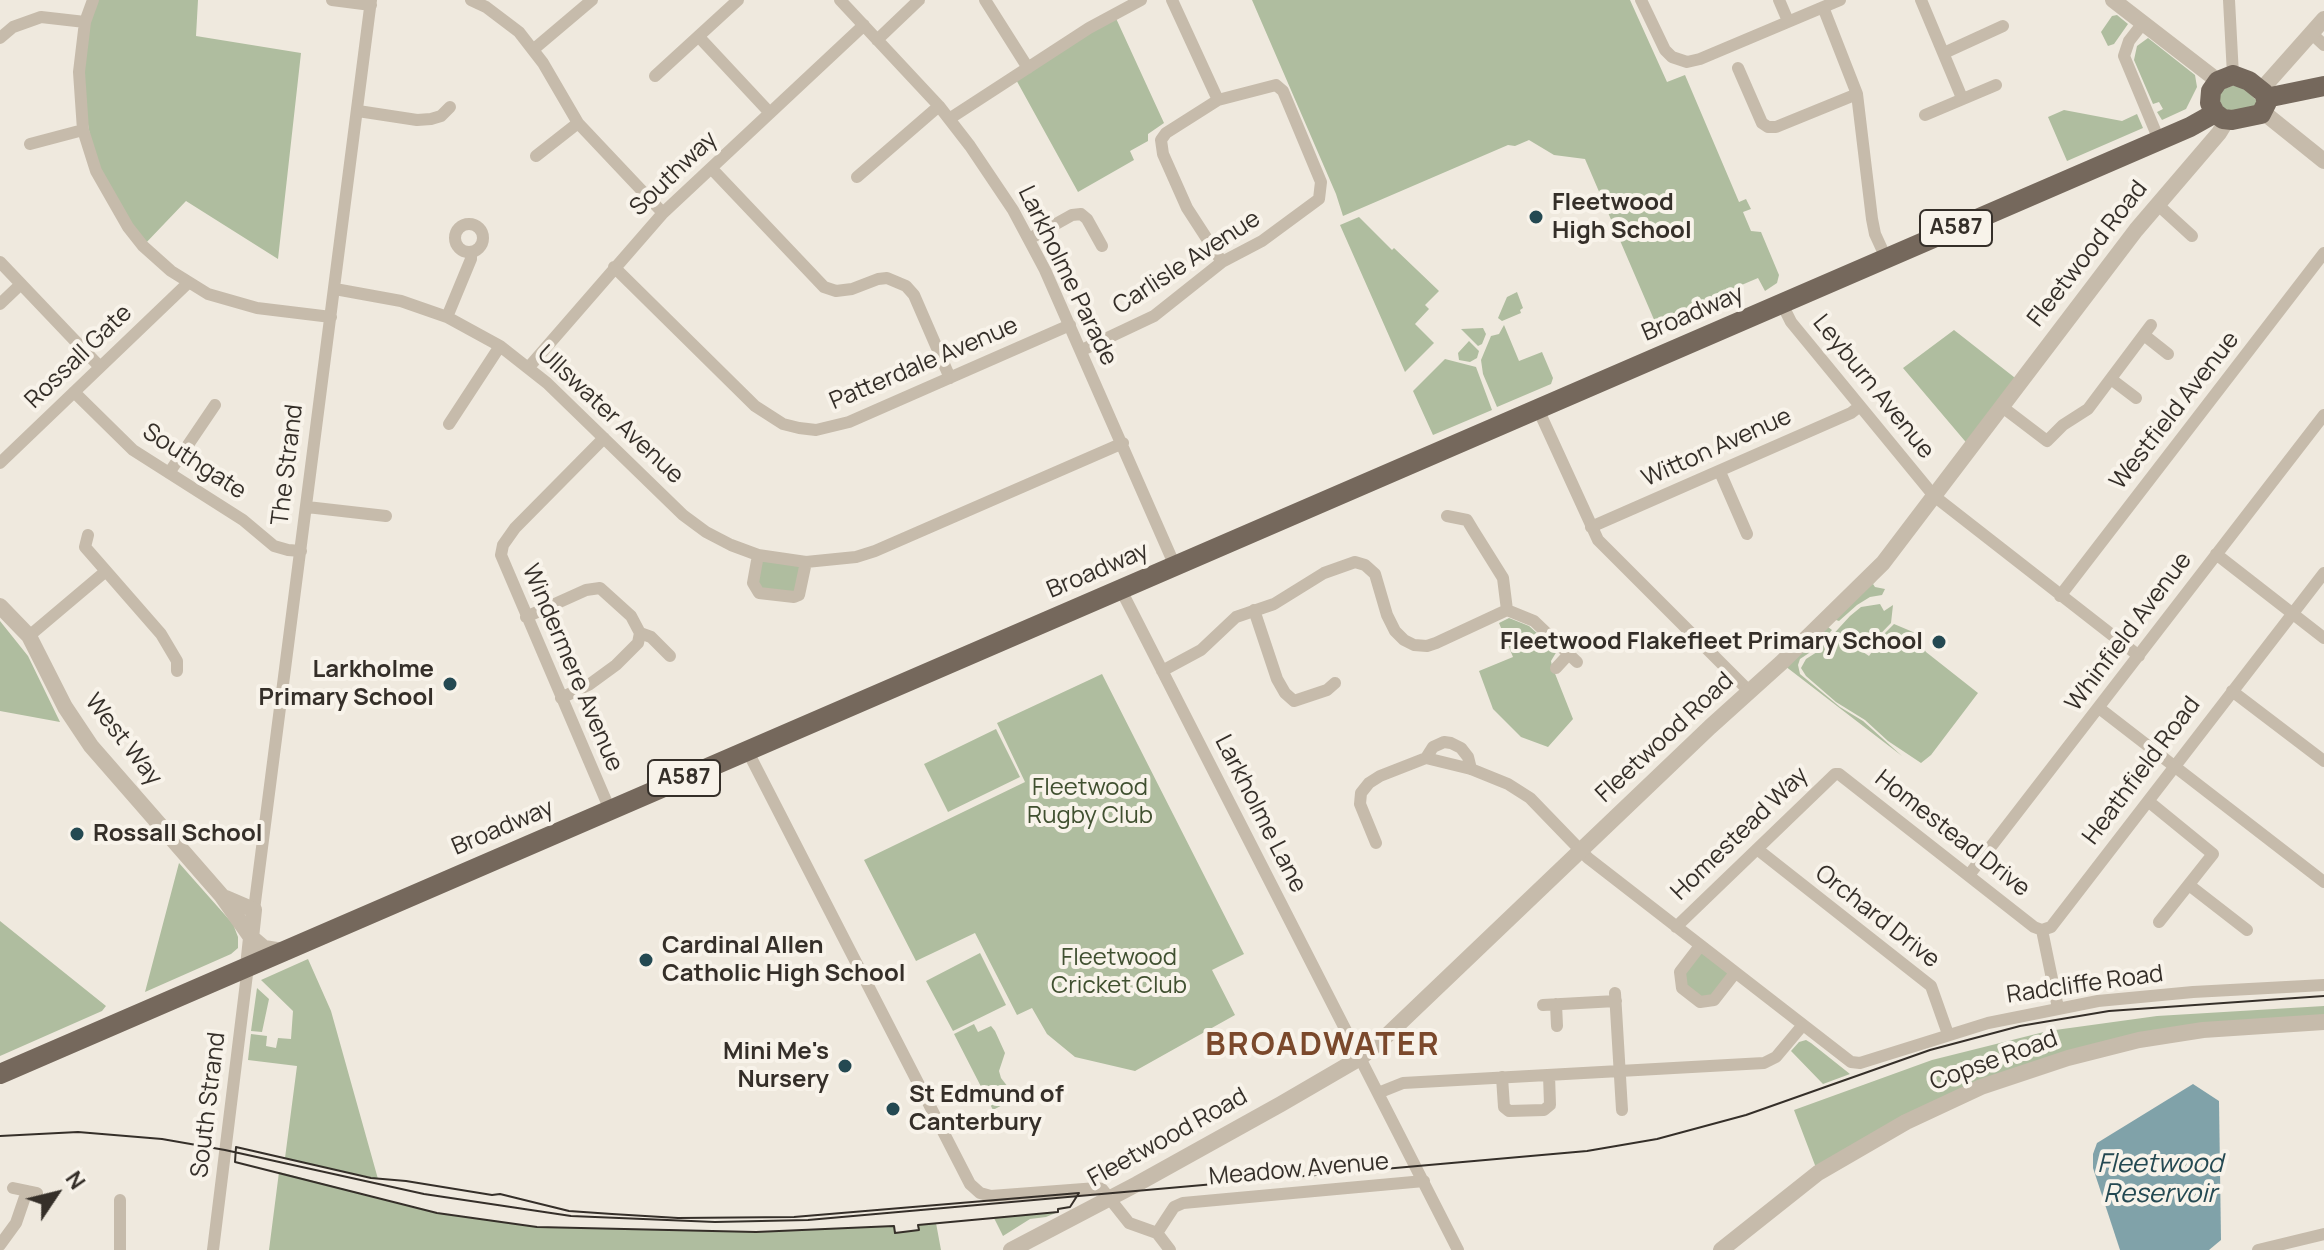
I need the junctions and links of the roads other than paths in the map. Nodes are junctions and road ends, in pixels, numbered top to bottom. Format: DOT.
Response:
graph roads {
  1 [pos="93,0"];
  2 [pos="332,0"];
  3 [pos="471,0"];
  4 [pos="592,0"];
  5 [pos="738,0"];
  6 [pos="840,0"];
  7 [pos="919,0"];
  8 [pos="985,0"];
  9 [pos="1141,0"];
  10 [pos="1172,0"];
  11 [pos="1641,0"];
  12 [pos="1779,0"];
  13 [pos="1840,0"];
  14 [pos="1921,0"];
  15 [pos="2113,0"];
  16 [pos="2229,0"];
  17 [pos="371,2"];
  18 [pos="1823,7"];
  19 [pos="2324,19"];
  20 [pos="1788,21"];
  21 [pos="85,22"];
  22 [pos="2143,23"];
  23 [pos="864,25"];
  24 [pos="2003,26"];
  25 [pos="2311,33"];
  26 [pos="699,37"];
  27 [pos="0,38"];
  28 [pos="877,40"];
  29 [pos="2324,45"];
  30 [pos="534,49"];
  31 [pos="1944,53"];
  32 [pos="1028,68"];
  33 [pos="1738,68"];
  34 [pos="655,76"];
  35 [pos="2225,78"];
  36 [pos="1996,85"];
  37 [pos="2324,86"];
  38 [pos="1857,94"];
  39 [pos="1962,98"];
  40 [pos="1218,100"];
  41 [pos="2263,100"];
  42 [pos="939,106"];
  43 [pos="450,107"];
  44 [pos="358,111"];
  45 [pos="770,113"];
  46 [pos="1925,115"];
  47 [pos="2221,117"];
  48 [pos="949,119"];
  49 [pos="578,123"];
  50 [pos="83,130"];
  51 [pos="2159,140"];
  52 [pos="30,144"];
  53 [pos="536,156"];
  54 [pos="2324,161"];
  55 [pos="711,168"];
  56 [pos="857,177"];
  57 [pos="2157,204"];
  58 [pos="663,213"];
  59 [pos="2192,236"];
  60 [pos="1029,239"];
  61 [pos="1102,246"];
  62 [pos="471,252"];
  63 [pos="2324,253"];
  64 [pos="1886,258"];
  65 [pos="0,262"];
  66 [pos="1222,262"];
  67 [pos="614,267"];
  68 [pos="188,283"];
  69 [pos="21,284"];
  70 [pos="335,289"];
  71 [pos="0,304"];
  72 [pos="1782,304"];
  73 [pos="331,317"];
  74 [pos="447,317"];
  75 [pos="1070,325"];
  76 [pos="500,346"];
  77 [pos="1082,350"];
  78 [pos="2168,354"];
  79 [pos="100,367"];
  80 [pos="529,367"];
  81 [pos="950,378"];
  82 [pos="2111,379"];
  83 [pos="74,392"];
  84 [pos="2136,398"];
  85 [pos="215,405"];
  86 [pos="1860,406"];
  87 [pos="2001,406"];
  88 [pos="1538,409"];
  89 [pos="2324,415"];
  90 [pos="449,424"];
  91 [pos="604,438"];
  92 [pos="1123,443"];
  93 [pos="0,463"];
  94 [pos="1720,472"];
  95 [pos="169,473"];
  96 [pos="1934,496"];
  97 [pos="307,507"];
  98 [pos="386,516"];
  99 [pos="1447,516"];
  100 [pos="1591,527"];
  101 [pos="1747,534"];
  102 [pos="88,535"];
  103 [pos="301,551"];
  104 [pos="2216,554"];
  105 [pos="758,555"];
  106 [pos="806,562"];
  107 [pos="1175,566"];
  108 [pos="106,571"];
  109 [pos="2324,573"];
  110 [pos="1121,590"];
  111 [pos="2060,596"];
  112 [pos="0,606"];
  113 [pos="1254,610"];
  114 [pos="1507,610"];
  115 [pos="2293,614"];
  116 [pos="526,617"];
  117 [pos="640,633"];
  118 [pos="29,636"];
  119 [pos="2324,638"];
  120 [pos="670,656"];
  121 [pos="2139,656"];
  122 [pos="1556,668"];
  123 [pos="177,671"];
  124 [pos="1162,671"];
  125 [pos="1335,683"];
  126 [pos="1749,691"];
  127 [pos="2232,691"];
  128 [pos="561,698"];
  129 [pos="2099,708"];
  130 [pos="747,750"];
  131 [pos="1426,758"];
  132 [pos="2324,761"];
  133 [pos="2174,765"];
  134 [pos="1471,769"];
  135 [pos="1835,774"];
  136 [pos="2148,801"];
  137 [pos="610,810"];
  138 [pos="1376,843"];
  139 [pos="1757,849"];
  140 [pos="1579,850"];
  141 [pos="1969,875"];
  142 [pos="2324,882"];
  143 [pos="2189,885"];
  144 [pos="221,895"];
  145 [pos="254,910"];
  146 [pos="2159,922"];
  147 [pos="1676,927"];
  148 [pos="2042,930"];
  149 [pos="2247,930"];
  150 [pos="250,936"];
  151 [pos="1700,946"];
  152 [pos="283,951"];
  153 [pos="248,966"];
  154 [pos="1735,973"];
  155 [pos="2324,985"];
  156 [pos="2058,1008"];
  157 [pos="2324,1022"];
  158 [pos="1557,1026"];
  159 [pos="1802,1026"];
  160 [pos="1948,1034"];
  161 [pos="1360,1058"];
  162 [pos="1618,1072"];
  163 [pos="0,1074"];
  164 [pos="1549,1075"];
  165 [pos="1502,1077"];
  166 [pos="1378,1093"];
  167 [pos="1622,1110"];
  168 [pos="1424,1181"];
  169 [pos="13,1188"];
  170 [pos="1109,1198"];
  171 [pos="120,1200"];
  172 [pos="1157,1233"];
  173 [pos="2324,1234"];
  174 [pos="0,1245"];
  175 [pos="120,1250"];
  176 [pos="213,1250"];
  177 [pos="1011,1250"];
  178 [pos="1170,1250"];
  179 [pos="1458,1250"];
  180 [pos="1721,1250"];
  181 [pos="2258,1250"];
  1 -- 21 [label="street"];
  2 -- 17 [label="street"];
  3 -- 30 [label="street"];
  4 -- 30 [label="street"];
  5 -- 26 [label="street"];
  6 -- 23 [label="street, Larkholme Parade"];
  7 -- 28 [label="street"];
  8 -- 32 [label="street"];
  9 -- 32 [label="street"];
  10 -- 40 [label="street"];
  11 -- 20 [label="street"];
  12 -- 20 [label="street"];
  13 -- 18 [label="street"];
  14 -- 31 [label="street"];
  15 -- 22 [label="street"];
  16 -- 35 [label="street"];
  17 -- 44 [label="street, The Strand"];
  18 -- 20 [label="street"];
  18 -- 38 [label="street"];
  19 -- 25 [label="street"];
  21 -- 27 [label="street"];
  21 -- 50 [label="street"];
  22 -- 35 [label="street"];
  22 -- 51 [label="street"];
  23 -- 28 [label="street, Larkholme Parade"];
  23 -- 45 [label="street, Southway"];
  24 -- 31 [label="street"];
  25 -- 29 [label="street"];
  25 -- 41 [label="street"];
  26 -- 34 [label="street"];
  26 -- 45 [label="street"];
  28 -- 42 [label="street, Larkholme Parade"];
  30 -- 49 [label="street"];
  31 -- 39 [label="street"];
  32 -- 48 [label="street"];
  33 -- 38 [label="street"];
  35 -- 41 [label="main road"];
  35 -- 47 [label="main road"];
  36 -- 39 [label="street"];
  37 -- 41 [label="main road, A587"];
  38 -- 64 [label="street"];
  39 -- 46 [label="street"];
  40 -- 66 [label="street"];
  40 -- 66 [label="street, Carlisle Avenue"];
  41 -- 47 [label="main road, A587"];
  41 -- 54 [label="street"];
  42 -- 48 [label="street, Larkholme Parade"];
  42 -- 56 [label="street"];
  43 -- 44 [label="street"];
  44 -- 70 [label="street, The Strand"];
  45 -- 55 [label="street, Southway"];
  47 -- 51 [label="main road, Broadway / A587"];
  47 -- 57 [label="street, Fleetwood Road"];
  48 -- 60 [label="street, Larkholme Parade"];
  49 -- 53 [label="street"];
  49 -- 58 [label="street"];
  50 -- 52 [label="street"];
  50 -- 68 [label="street"];
  51 -- 64 [label="main road, Broadway / A587"];
  55 -- 58 [label="street, Southway"];
  55 -- 81 [label="street"];
  57 -- 59 [label="street"];
  57 -- 87 [label="street, Fleetwood Road"];
  58 -- 67 [label="street, Southway"];
  60 -- 61 [label="street"];
  60 -- 75 [label="street, Larkholme Parade"];
  62 -- 74 [label="street"];
  63 -- 111 [label="street, Westfield Avenue"];
  64 -- 72 [label="main road, Broadway / A587"];
  65 -- 69 [label="street"];
  66 -- 77 [label="street, Carlisle Avenue"];
  67 -- 80 [label="street, Southway"];
  67 -- 81 [label="street, Patterdale Avenue"];
  68 -- 73 [label="street"];
  68 -- 79 [label="street, Rossall Gate"];
  69 -- 71 [label="street"];
  69 -- 79 [label="street"];
  70 -- 73 [label="street, The Strand"];
  70 -- 74 [label="street, Ullswater Avenue"];
  72 -- 86 [label="street, Leyburn Avenue"];
  72 -- 88 [label="main road, Broadway / A587"];
  73 -- 97 [label="street, The Strand"];
  74 -- 76 [label="street, Ullswater Avenue"];
  75 -- 77 [label="street, Larkholme Parade"];
  75 -- 81 [label="street, Patterdale Avenue"];
  76 -- 80 [label="street, Ullswater Avenue"];
  76 -- 90 [label="street"];
  77 -- 92 [label="street, Larkholme Parade"];
  78 -- 82 [label="street"];
  79 -- 83 [label="street, Rossall Gate"];
  80 -- 91 [label="street, Ullswater Avenue"];
  82 -- 84 [label="street"];
  82 -- 87 [label="street"];
  83 -- 93 [label="street, Rossall Gate"];
  83 -- 95 [label="street, Southgate"];
  85 -- 95 [label="street"];
  86 -- 94 [label="street, Witton Avenue"];
  86 -- 96 [label="street, Leyburn Avenue"];
  87 -- 96 [label="street, Fleetwood Road"];
  88 -- 100 [label="street"];
  88 -- 107 [label="main road, Broadway / A587"];
  89 -- 104 [label="street, Whinfield Avenue"];
  91 -- 105 [label="street, Ullswater Avenue"];
  91 -- 116 [label="street, Windermere Avenue"];
  92 -- 106 [label="street, Ullswater Avenue"];
  92 -- 107 [label="street, Larkholme Parade"];
  94 -- 100 [label="street, Witton Avenue"];
  94 -- 101 [label="street"];
  95 -- 103 [label="street, Southgate"];
  96 -- 111 [label="street, Leyburn Avenue"];
  96 -- 126 [label="street, Fleetwood Road"];
  97 -- 98 [label="street"];
  97 -- 103 [label="street, The Strand"];
  99 -- 114 [label="street"];
  100 -- 126 [label="street"];
  102 -- 108 [label="street"];
  103 -- 145 [label="street, The Strand"];
  104 -- 115 [label="street"];
  104 -- 121 [label="street, Whinfield Avenue"];
  105 -- 106 [label="street, Ullswater Avenue"];
  105 -- 106 [label="street"];
  107 -- 110 [label="main road, Broadway / A587"];
  108 -- 118 [label="street"];
  108 -- 123 [label="street"];
  109 -- 115 [label="street, Heathfield Road"];
  110 -- 124 [label="street, Larkholme Lane"];
  110 -- 130 [label="main road, Broadway / A587"];
  111 -- 121 [label="street, Leyburn Avenue"];
  112 -- 118 [label="street, West Way"];
  113 -- 114 [label="street"];
  113 -- 124 [label="street"];
  113 -- 125 [label="street"];
  114 -- 122 [label="street"];
  115 -- 119 [label="street"];
  115 -- 127 [label="street, Heathfield Road"];
  116 -- 117 [label="street"];
  116 -- 128 [label="street, Windermere Avenue"];
  117 -- 120 [label="street"];
  117 -- 128 [label="street"];
  118 -- 144 [label="street, West Way"];
  121 -- 129 [label="street, Whinfield Avenue"];
  124 -- 161 [label="street, Larkholme Lane"];
  126 -- 140 [label="street, Fleetwood Road"];
  127 -- 132 [label="street"];
  127 -- 133 [label="street, Heathfield Road"];
  128 -- 137 [label="street, Windermere Avenue"];
  129 -- 133 [label="street"];
  129 -- 141 [label="street, Whinfield Avenue"];
  130 -- 137 [label="main road, Broadway / A587"];
  130 -- 170 [label="street"];
  131 -- 134 [label="street"];
  131 -- 134 [label="street"];
  131 -- 138 [label="street"];
  133 -- 136 [label="street, Heathfield Road"];
  133 -- 142 [label="street"];
  134 -- 140 [label="street"];
  135 -- 139 [label="street, Homestead Way"];
  135 -- 141 [label="street, Homestead Drive"];
  136 -- 143 [label="street"];
  136 -- 148 [label="street, Heathfield Road"];
  137 -- 152 [label="main road, Broadway / A587"];
  139 -- 147 [label="street, Homestead Way"];
  139 -- 160 [label="street, Orchard Drive"];
  140 -- 147 [label="street"];
  140 -- 161 [label="street, Fleetwood Road"];
  141 -- 148 [label="street, Homestead Drive"];
  143 -- 146 [label="street"];
  143 -- 149 [label="street"];
  144 -- 145 [label="street, West Way"];
  144 -- 150 [label="street, West Way"];
  145 -- 150 [label="street, The Strand"];
  147 -- 151 [label="street"];
  148 -- 156 [label="street"];
  150 -- 152 [label="street"];
  150 -- 153 [label="street, The Strand"];
  151 -- 154 [label="street"];
  151 -- 154 [label="street"];
  152 -- 153 [label="main road, Broadway / A587"];
  153 -- 163 [label="main road, Broadway / A587"];
  153 -- 176 [label="street, South Strand"];
  154 -- 159 [label="street"];
  155 -- 156 [label="street, Radcliffe Road"];
  156 -- 160 [label="street, Radcliffe Road"];
  157 -- 180 [label="street, Copse Road"];
  158 -- 162 [label="street"];
  159 -- 160 [label="street, Radcliffe Road"];
  159 -- 162 [label="street"];
  161 -- 166 [label="street, Larkholme Lane"];
  161 -- 170 [label="street, Fleetwood Road"];
  162 -- 164 [label="street"];
  162 -- 167 [label="street"];
  164 -- 165 [label="street"];
  164 -- 165 [label="street"];
  165 -- 166 [label="street"];
  166 -- 168 [label="street, Larkholme Lane"];
  168 -- 172 [label="street, Meadow Avenue"];
  168 -- 179 [label="street, Larkholme Lane"];
  169 -- 174 [label="street"];
  170 -- 172 [label="street"];
  170 -- 177 [label="street, Fleetwood Road"];
  171 -- 175 [label="street"];
  172 -- 178 [label="street"];
  173 -- 181 [label="street"];
}
